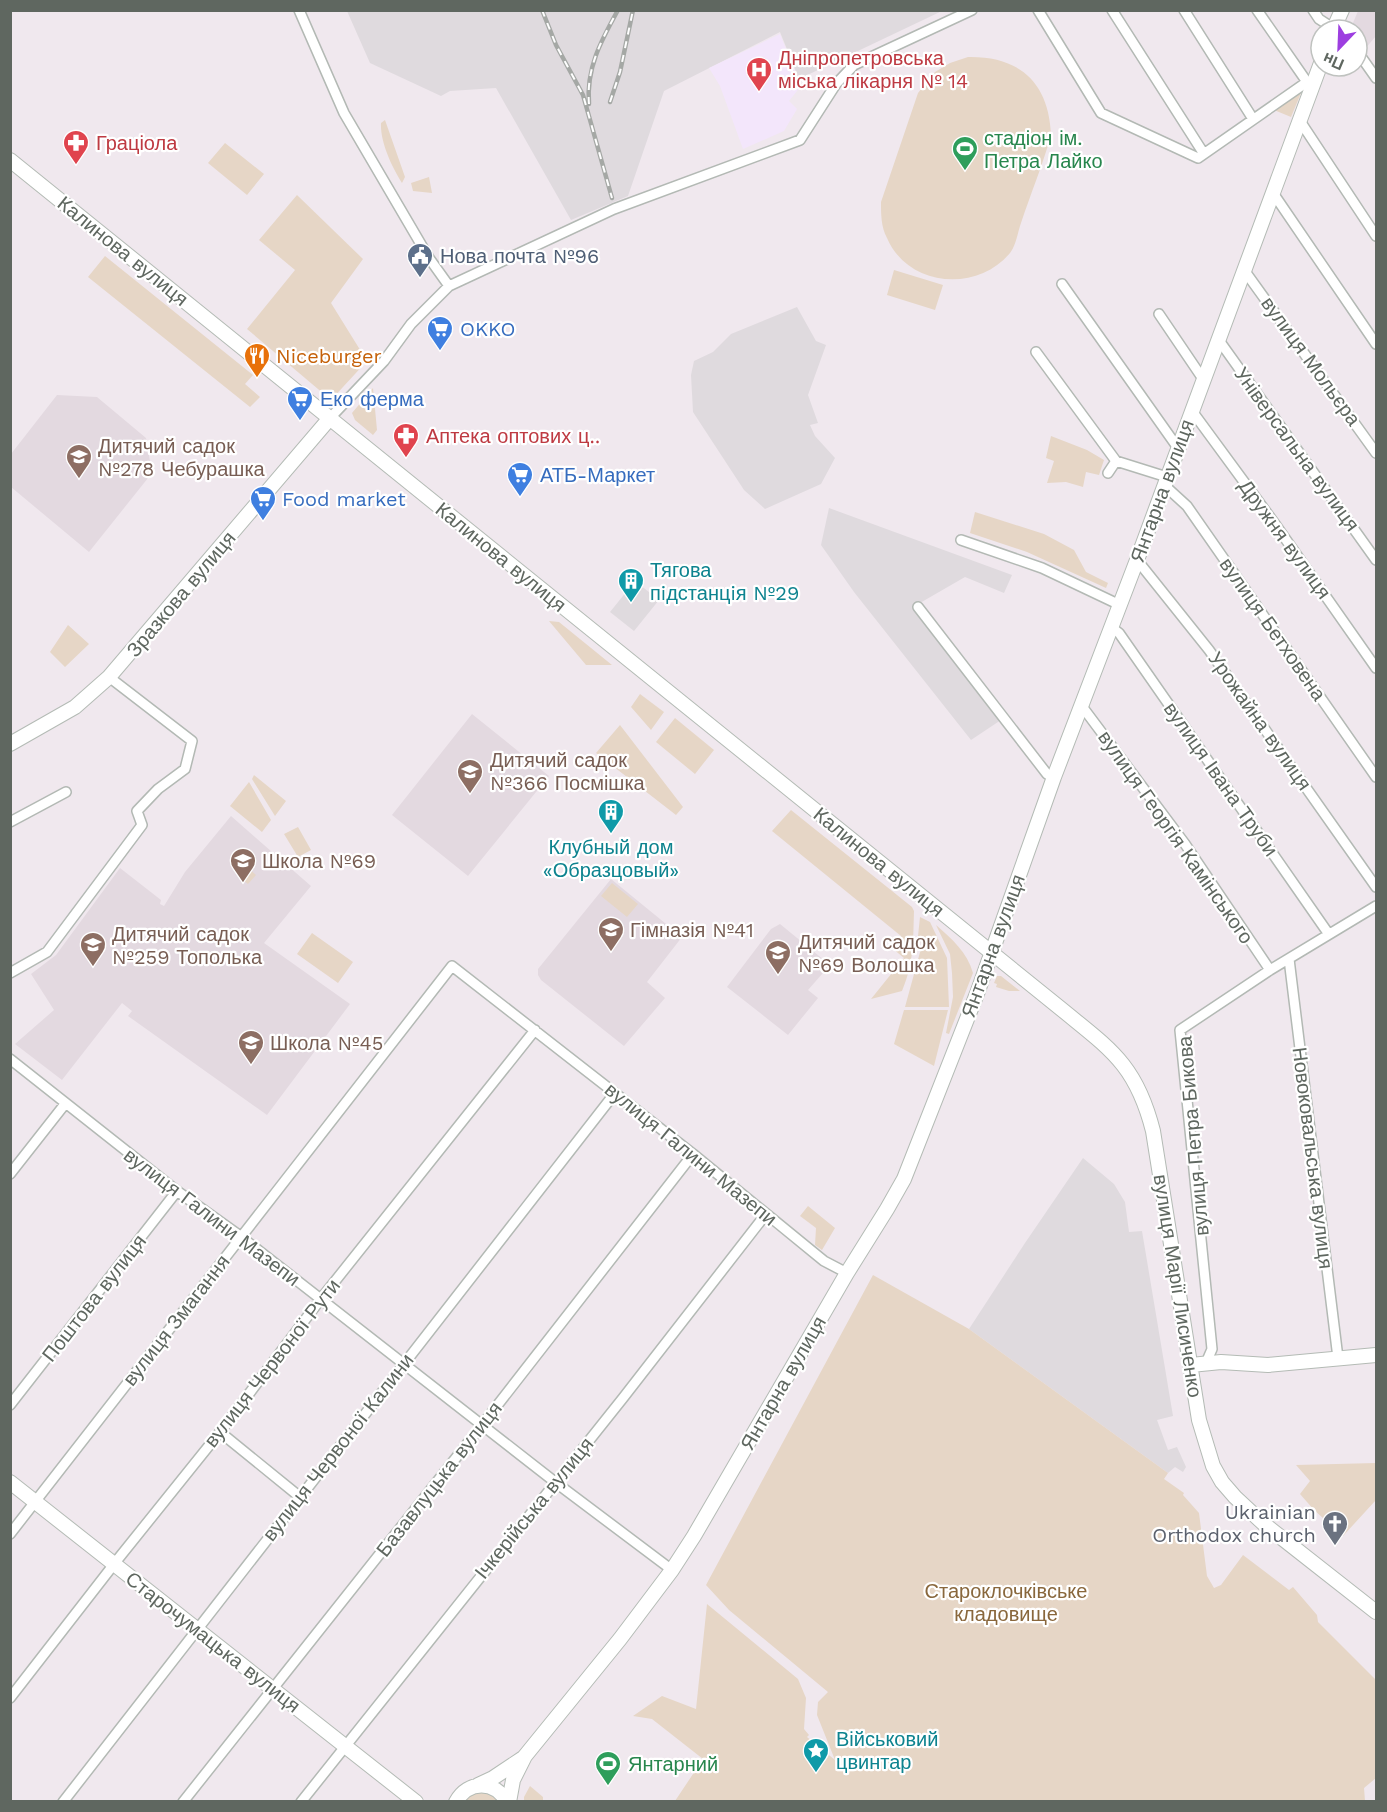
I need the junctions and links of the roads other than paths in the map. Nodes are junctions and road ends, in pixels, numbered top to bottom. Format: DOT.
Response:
graph roads {
  1 [pos="299,10"];
  2 [pos="972,10"];
  3 [pos="1038,10"];
  4 [pos="1112,10"];
  5 [pos="1185,10"];
  6 [pos="1257,10"];
  7 [pos="1313,78"];
  8 [pos="1310,83"];
  9 [pos="1253,119"];
  10 [pos="1300,121"];
  11 [pos="1201,156"];
  12 [pos="10,160"];
  13 [pos="1273,194"];
  14 [pos="1377,236"];
  15 [pos="1245,270"];
  16 [pos="1062,284"];
  17 [pos="448,286"];
  18 [pos="1158,314"];
  19 [pos="1218,339"];
  20 [pos="1377,344"];
  21 [pos="1036,352"];
  22 [pos="1203,379"];
  23 [pos="1192,411"];
  24 [pos="330,418"];
  25 [pos="1178,448"];
  26 [pos="1377,453"];
  27 [pos="1116,461"];
  28 [pos="1108,473"];
  29 [pos="1166,481"];
  30 [pos="961,540"];
  31 [pos="1137,560"];
  32 [pos="1377,560"];
  33 [pos="1120,605"];
  34 [pos="918,607"];
  35 [pos="1111,627"];
  36 [pos="1377,668"];
  37 [pos="109,677"];
  38 [pos="1081,705"];
  39 [pos="10,744"];
  40 [pos="1054,777"];
  41 [pos="1377,777"];
  42 [pos="66,792"];
  43 [pos="10,822"];
  44 [pos="1377,887"];
  45 [pos="1377,906"];
  46 [pos="1328,933"];
  47 [pos="992,953"];
  48 [pos="1288,959"];
  49 [pos="452,966"];
  50 [pos="1270,970"];
  51 [pos="10,974"];
  52 [pos="535,1030"];
  53 [pos="10,1059"];
  54 [pos="615,1093"];
  55 [pos="65,1104"];
  56 [pos="693,1154"];
  57 [pos="10,1174"];
  58 [pos="177,1191"];
  59 [pos="766,1214"];
  60 [pos="240,1236"];
  61 [pos="847,1273"];
  62 [pos="320,1300"];
  63 [pos="1377,1355"];
  64 [pos="1338,1358"];
  65 [pos="1206,1363"];
  66 [pos="403,1364"];
  67 [pos="1191,1365"];
  68 [pos="10,1405"];
  69 [pos="482,1425"];
  70 [pos="220,1432"];
  71 [pos="10,1482"];
  72 [pos="555,1482"];
  73 [pos="300,1497"];
  74 [pos="36,1502"];
  75 [pos="10,1534"];
  76 [pos="114,1564"];
  77 [pos="672,1570"];
  78 [pos="1377,1612"];
  79 [pos="196,1629"];
  80 [pos="272,1689"];
  81 [pos="10,1698"];
  82 [pos="345,1747"];
  83 [pos="525,1756"];
  84 [pos="478,1785"];
  85 [pos="460,1796"];
  86 [pos="63,1802"];
  87 [pos="183,1802"];
  88 [pos="301,1802"];
  89 [pos="416,1802"];
  90 [pos="447,1802"];
  91 [pos="508,1802"];
  1 -- 17 [label="street"];
  2 -- 17 [label="street"];
  3 -- 11 [label="street"];
  4 -- 11 [label="street"];
  5 -- 9 [label="street"];
  6 -- 8 [label="street"];
  7 -- 8 [label="main road, Янтарна вулиця"];
  8 -- 9 [label="street"];
  8 -- 10 [label="main road, Янтарна вулиця"];
  9 -- 11 [label="street"];
  10 -- 13 [label="main road, Янтарна вулиця"];
  10 -- 14 [label="street"];
  12 -- 24 [label="main road, Калинова вулиця"];
  13 -- 15 [label="main road, Янтарна вулиця"];
  13 -- 20 [label="street"];
  15 -- 19 [label="main road, Янтарна вулиця"];
  15 -- 26 [label="street, вулиця Мольєра"];
  16 -- 25 [label="street"];
  17 -- 24 [label="street"];
  18 -- 22 [label="street"];
  19 -- 22 [label="main road, Янтарна вулиця"];
  19 -- 32 [label="street, Універсальна вулиця"];
  21 -- 27 [label="street"];
  22 -- 23 [label="main road, Янтарна вулиця"];
  23 -- 25 [label="main road, Янтарна вулиця"];
  23 -- 36 [label="street, Дружня вулиця"];
  24 -- 37 [label="main road, Зразкова вулиця"];
  24 -- 47 [label="main road, Калинова вулиця"];
  25 -- 29 [label="main road, Янтарна вулиця"];
  27 -- 28 [label="street"];
  27 -- 29 [label="street"];
  29 -- 31 [label="main road, Янтарна вулиця"];
  29 -- 41 [label="street, вулиця Бетховена"];
  30 -- 33 [label="street"];
  31 -- 33 [label="main road, Янтарна вулиця"];
  31 -- 44 [label="street, Урожайна вулиця"];
  33 -- 35 [label="main road, Янтарна вулиця"];
  34 -- 40 [label="street"];
  35 -- 38 [label="main road, Янтарна вулиця"];
  35 -- 46 [label="street, вулиця Івана Труби"];
  37 -- 39 [label="main road, Зразкова вулиця"];
  37 -- 51 [label="street"];
  38 -- 40 [label="main road, Янтарна вулиця"];
  38 -- 50 [label="street, вулиця Георгія Камінського"];
  40 -- 47 [label="main road, Янтарна вулиця"];
  42 -- 43 [label="street"];
  45 -- 46 [label="street, вулиця Петра Бикова"];
  46 -- 48 [label="street, вулиця Петра Бикова"];
  47 -- 61 [label="main road, Янтарна вулиця"];
  47 -- 67 [label="main road, вулиця Марії Лисиченко"];
  48 -- 50 [label="street, вулиця Петра Бикова"];
  48 -- 64 [label="street, Новоковальська вулиця"];
  49 -- 52 [label="street, вулиця Галини Мазепи"];
  49 -- 60 [label="street, вулиця Змагання"];
  50 -- 65 [label="street, вулиця Петра Бикова"];
  52 -- 54 [label="street, вулиця Галини Мазепи"];
  52 -- 62 [label="street, вулиця Червоної Рути"];
  53 -- 55 [label="street, вулиця Галини Мазепи"];
  54 -- 56 [label="street, вулиця Галини Мазепи"];
  54 -- 66 [label="street, вулиця Червоної Калини"];
  55 -- 57 [label="street"];
  55 -- 58 [label="street, вулиця Галини Мазепи"];
  56 -- 59 [label="street, вулиця Галини Мазепи"];
  56 -- 69 [label="street, Базавлуцька вулиця"];
  58 -- 60 [label="street, вулиця Галини Мазепи"];
  58 -- 68 [label="street, Поштова вулиця"];
  59 -- 61 [label="street, вулиця Галини Мазепи"];
  59 -- 72 [label="street, Ічкерійська вулиця"];
  60 -- 62 [label="street, вулиця Галини Мазепи"];
  60 -- 74 [label="street, вулиця Змагання"];
  61 -- 77 [label="main road, Янтарна вулиця"];
  62 -- 66 [label="street, вулиця Галини Мазепи"];
  62 -- 70 [label="street, вулиця Червоної Рути"];
  63 -- 64 [label="main road"];
  64 -- 65 [label="main road"];
  65 -- 67 [label="main road"];
  66 -- 69 [label="street, вулиця Галини Мазепи"];
  66 -- 73 [label="street, вулиця Червоної Калини"];
  67 -- 78 [label="main road, вулиця Марії Лисиченко"];
  69 -- 72 [label="street, вулиця Галини Мазепи"];
  69 -- 80 [label="street, Базавлуцька вулиця"];
  70 -- 73 [label="street"];
  70 -- 76 [label="street, вулиця Червоної Рути"];
  71 -- 74 [label="main road, Старочумацька вулиця"];
  72 -- 77 [label="street, вулиця Галини Мазепи"];
  72 -- 82 [label="street, Ічкерійська вулиця"];
  73 -- 79 [label="street, вулиця Червоної Калини"];
  74 -- 75 [label="street, вулиця Змагання"];
  74 -- 76 [label="main road, Старочумацька вулиця"];
  76 -- 79 [label="main road, Старочумацька вулиця"];
  76 -- 81 [label="street, вулиця Червоної Рути"];
  77 -- 83 [label="main road, Янтарна вулиця"];
  79 -- 80 [label="main road, Старочумацька вулиця"];
  79 -- 86 [label="street, вулиця Червоної Калини"];
  80 -- 82 [label="main road, Старочумацька вулиця"];
  80 -- 87 [label="street, Базавлуцька вулиця"];
  82 -- 88 [label="street, Ічкерійська вулиця"];
  82 -- 89 [label="main road, Старочумацька вулиця"];
  83 -- 84 [label="main road, Янтарна вулиця"];
  83 -- 91 [label="main road, Янтарна вулиця"];
  84 -- 85 [label="main road"];
  84 -- 91 [label="main road"];
  85 -- 90 [label="main road"];
}
